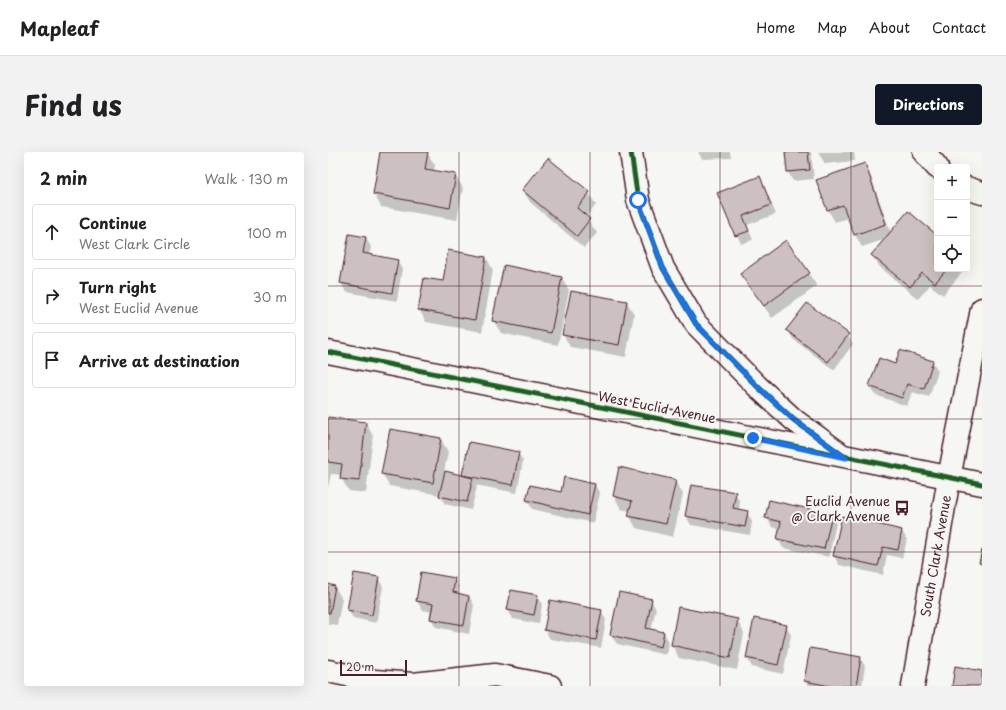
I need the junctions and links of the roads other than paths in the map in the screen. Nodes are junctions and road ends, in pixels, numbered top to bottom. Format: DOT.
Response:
graph roads {
  1 [pos="631,152"];
  2 [pos="924,152"];
  3 [pos="934,164"];
  4 [pos="970,189"];
  5 [pos="982,193"];
  6 [pos="982,309"];
  7 [pos="328,352"];
  8 [pos="846,458"];
  9 [pos="949,478"];
  10 [pos="982,484"];
  11 [pos="328,671"];
  12 [pos="494,681"];
  13 [pos="550,686"];
  14 [pos="913,686"];
  1 -- 8 [label="street"];
  2 -- 3 [label="street"];
  4 -- 5 [label="street"];
  6 -- 9 [label="street, South Clark Avenue"];
  7 -- 8 [label="street, West Euclid Avenue"];
  8 -- 9 [label="street, West Euclid Avenue"];
  9 -- 10 [label="street, West Euclid Avenue"];
  9 -- 14 [label="street, South Clark Avenue"];
  11 -- 12 [label="street"];
  12 -- 13 [label="street"];
}
